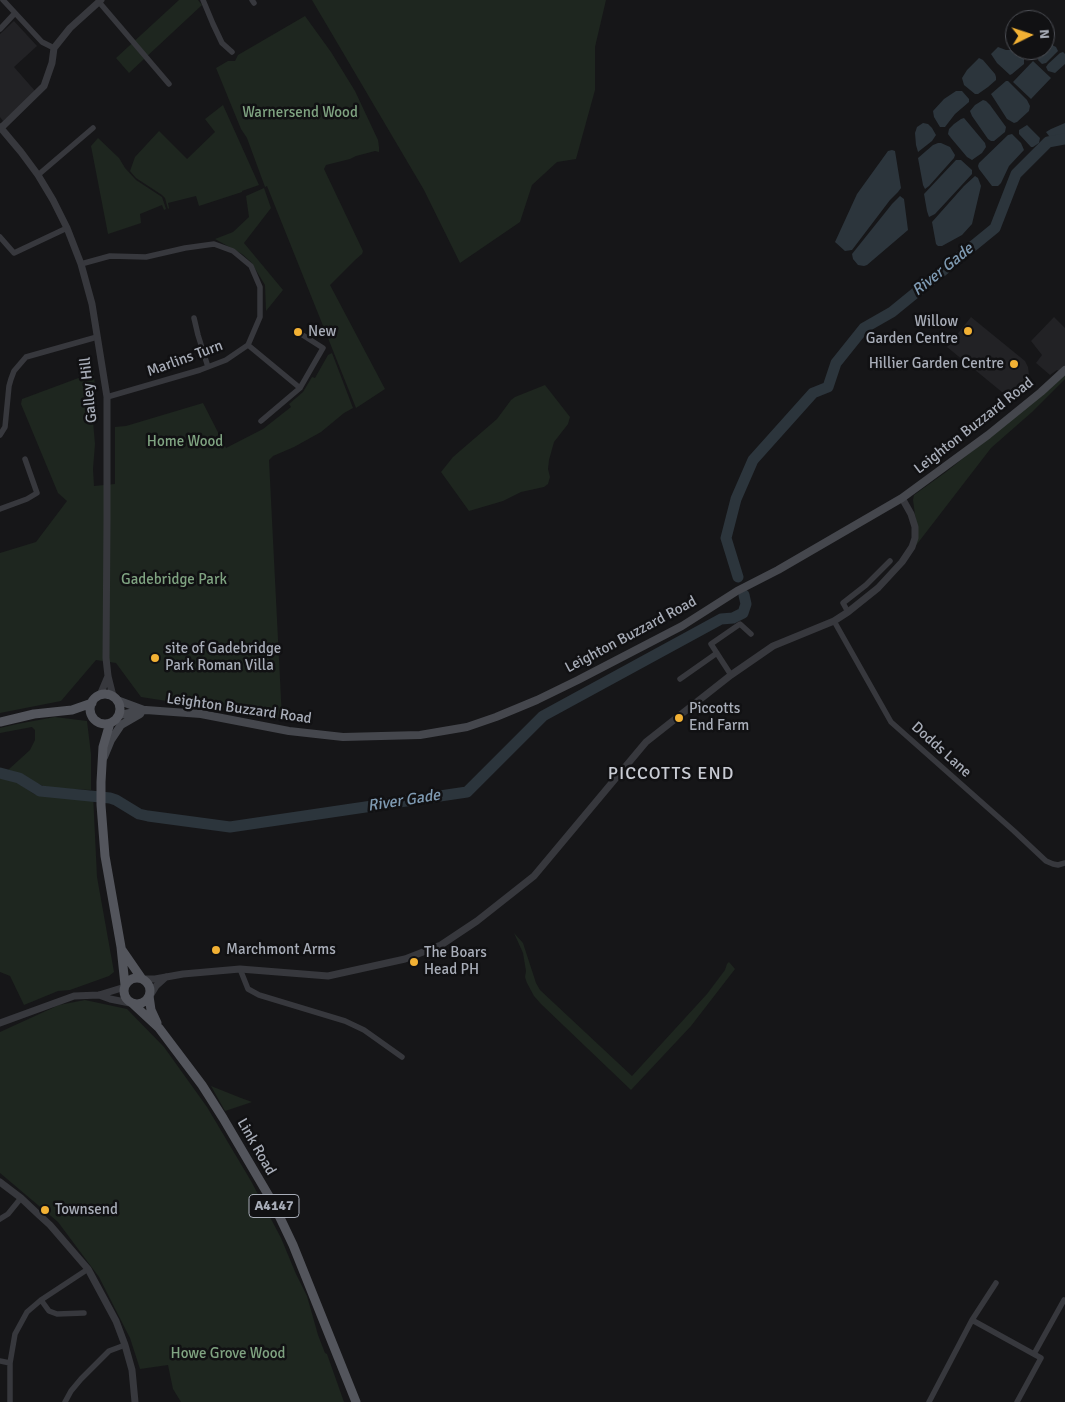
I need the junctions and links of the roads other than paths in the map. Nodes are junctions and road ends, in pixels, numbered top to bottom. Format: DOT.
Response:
graph roads {
  1 [pos="3,0"];
  2 [pos="203,0"];
  3 [pos="100,1"];
  4 [pos="15,13"];
  5 [pos="0,28"];
  6 [pos="54,48"];
  7 [pos="232,52"];
  8 [pos="169,84"];
  9 [pos="0,127"];
  10 [pos="93,128"];
  11 [pos="38,175"];
  12 [pos="67,228"];
  13 [pos="0,237"];
  14 [pos="82,264"];
  15 [pos="194,318"];
  16 [pos="301,334"];
  17 [pos="97,337"];
  18 [pos="248,345"];
  19 [pos="208,367"];
  20 [pos="1065,370"];
  21 [pos="300,388"];
  22 [pos="107,397"];
  23 [pos="261,421"];
  24 [pos="0,435"];
  25 [pos="26,459"];
  26 [pos="902,498"];
  27 [pos="0,509"];
  28 [pos="890,561"];
  29 [pos="848,612"];
  30 [pos="834,621"];
  31 [pos="751,634"];
  32 [pos="717,653"];
  33 [pos="731,675"];
  34 [pos="108,676"];
  35 [pos="680,678"];
  36 [pos="100,695"];
  37 [pos="115,698"];
  38 [pos="92,703"];
  39 [pos="72,710"];
  40 [pos="146,710"];
  41 [pos="118,715"];
  42 [pos="94,718"];
  43 [pos="0,722"];
  44 [pos="110,723"];
  45 [pos="102,747"];
  46 [pos="101,762"];
  47 [pos="1065,862"];
  48 [pos="121,947"];
  49 [pos="240,969"];
  50 [pos="166,977"];
  51 [pos="142,979"];
  52 [pos="125,986"];
  53 [pos="99,995"];
  54 [pos="149,996"];
  55 [pos="131,1003"];
  56 [pos="0,1023"];
  57 [pos="159,1028"];
  58 [pos="402,1057"];
  59 [pos="0,1182"];
  60 [pos="21,1198"];
  61 [pos="0,1219"];
  62 [pos="88,1269"];
  63 [pos="996,1283"];
  64 [pos="41,1300"];
  65 [pos="1064,1300"];
  66 [pos="84,1313"];
  67 [pos="972,1320"];
  68 [pos="125,1345"];
  69 [pos="1034,1354"];
  70 [pos="0,1361"];
  71 [pos="10,1363"];
  72 [pos="10,1402"];
  73 [pos="65,1402"];
  74 [pos="135,1402"];
  75 [pos="356,1402"];
  76 [pos="929,1402"];
  77 [pos="1017,1402"];
  1 -- 4 [label="street"];
  2 -- 7 [label="street"];
  3 -- 6 [label="street"];
  3 -- 8 [label="street"];
  4 -- 5 [label="street"];
  4 -- 6 [label="street"];
  6 -- 9 [label="street"];
  9 -- 11 [label="street, Galley Hill"];
  10 -- 11 [label="street"];
  11 -- 12 [label="street, Galley Hill"];
  12 -- 13 [label="street"];
  12 -- 14 [label="street, Galley Hill"];
  14 -- 17 [label="street, Galley Hill"];
  14 -- 18 [label="street"];
  15 -- 19 [label="street"];
  16 -- 21 [label="street"];
  17 -- 22 [label="street, Galley Hill"];
  17 -- 24 [label="street"];
  18 -- 19 [label="street, Marlins Turn"];
  18 -- 21 [label="street"];
  19 -- 22 [label="street, Marlins Turn"];
  20 -- 26 [label="main road, Leighton Buzzard Road"];
  21 -- 23 [label="street"];
  22 -- 34 [label="street, Galley Hill"];
  25 -- 27 [label="street"];
  26 -- 29 [label="street"];
  26 -- 40 [label="main road, Leighton Buzzard Road"];
  28 -- 29 [label="street"];
  29 -- 30 [label="street"];
  30 -- 33 [label="street"];
  30 -- 47 [label="street, Dodds Lane"];
  31 -- 32 [label="street"];
  32 -- 33 [label="street"];
  32 -- 35 [label="street"];
  33 -- 49 [label="street"];
  34 -- 36 [label="street, Galley Hill"];
  34 -- 37 [label="street, Galley Hill"];
  36 -- 37 [label="main road"];
  36 -- 38 [label="main road"];
  37 -- 40 [label="main road, Leighton Buzzard Road"];
  37 -- 41 [label="main road"];
  38 -- 39 [label="main road"];
  38 -- 42 [label="main road"];
  39 -- 42 [label="main road"];
  39 -- 43 [label="main road"];
  40 -- 41 [label="main road, Leighton Buzzard Road"];
  40 -- 46 [label="main road"];
  41 -- 44 [label="main road"];
  42 -- 44 [label="main road"];
  42 -- 45 [label="main road, Link Road / A4147"];
  44 -- 45 [label="main road, Link Road / A4147"];
  45 -- 46 [label="main road, Link Road / A4147"];
  46 -- 48 [label="main road, Link Road / A4147"];
  48 -- 51 [label="main road, Link Road / A4147"];
  48 -- 52 [label="main road, Link Road / A4147"];
  49 -- 50 [label="street"];
  49 -- 58 [label="street"];
  50 -- 51 [label="street"];
  50 -- 54 [label="street"];
  51 -- 52 [label="main road"];
  51 -- 54 [label="main road, Link Road / A4147"];
  52 -- 53 [label="street"];
  52 -- 55 [label="main road, Link Road / A4147"];
  53 -- 55 [label="street"];
  53 -- 56 [label="street"];
  54 -- 55 [label="main road"];
  54 -- 57 [label="main road, Link Road / A4147"];
  55 -- 57 [label="main road, Link Road / A4147"];
  57 -- 75 [label="main road, Link Road / A4147"];
  59 -- 60 [label="street"];
  60 -- 61 [label="street"];
  60 -- 62 [label="street"];
  62 -- 64 [label="street"];
  62 -- 68 [label="street"];
  63 -- 67 [label="street"];
  64 -- 66 [label="street"];
  64 -- 71 [label="street"];
  65 -- 69 [label="street"];
  67 -- 69 [label="street"];
  67 -- 76 [label="street"];
  68 -- 73 [label="street"];
  68 -- 74 [label="street"];
  69 -- 77 [label="street"];
  70 -- 71 [label="street"];
  71 -- 72 [label="street"];
}
